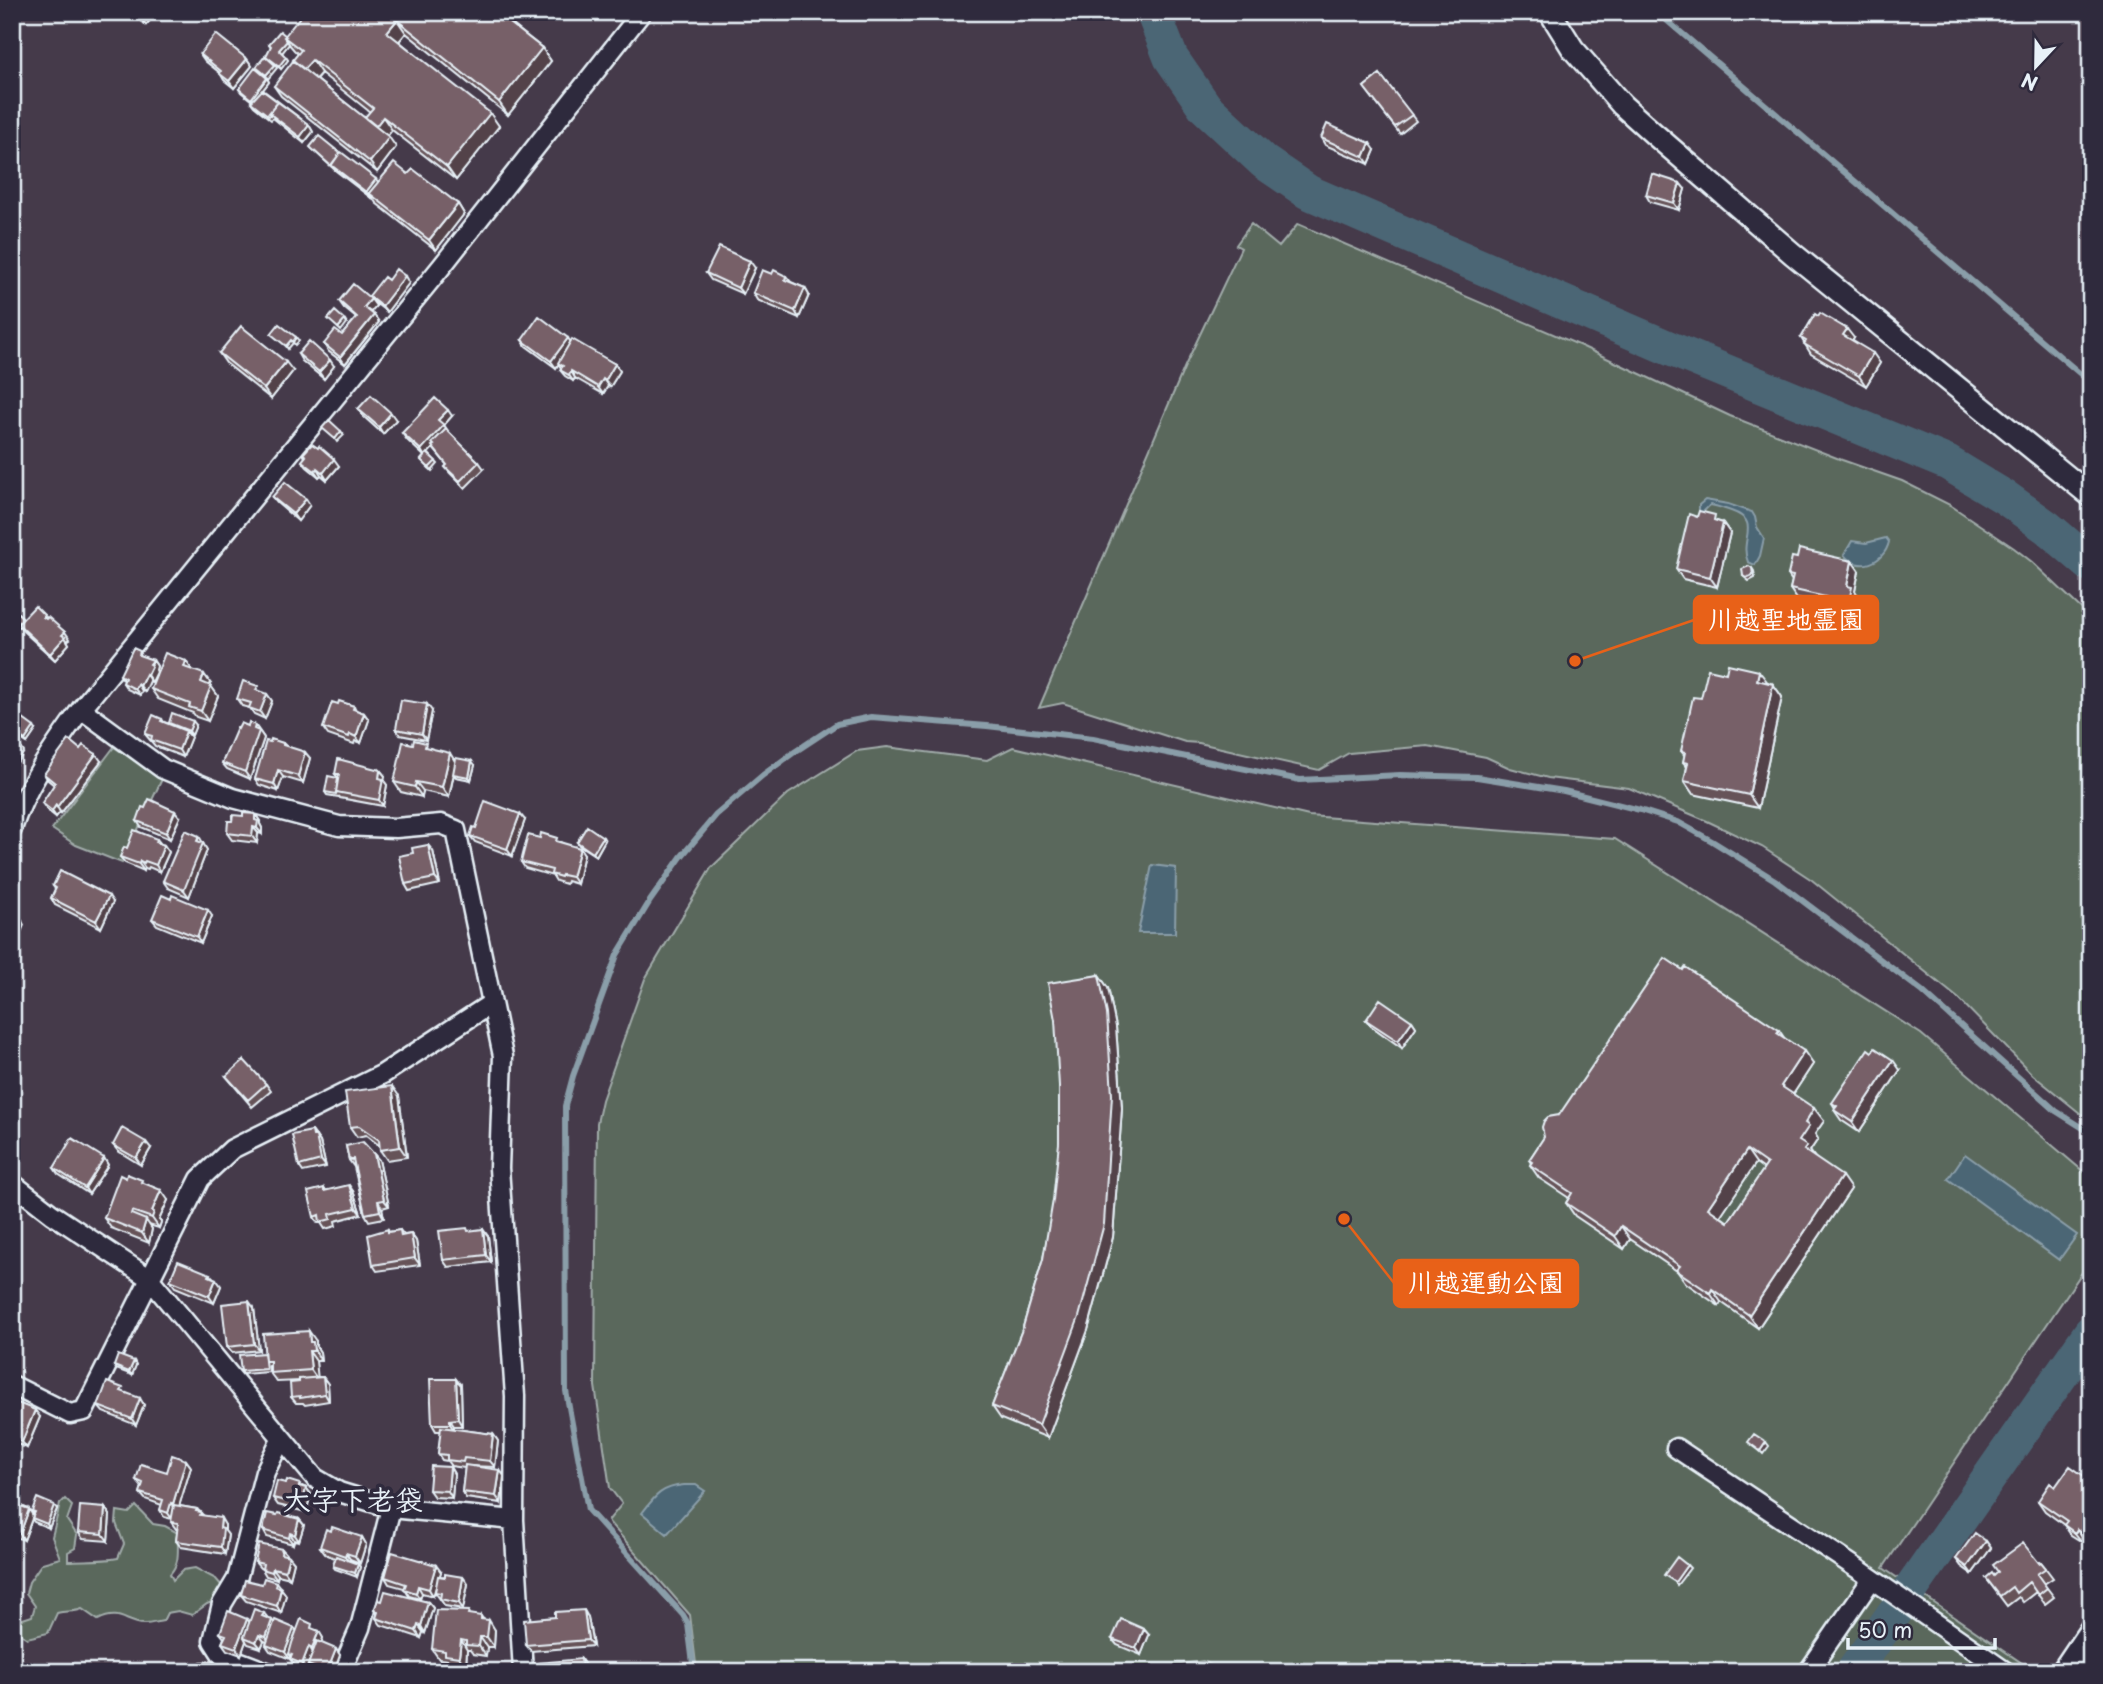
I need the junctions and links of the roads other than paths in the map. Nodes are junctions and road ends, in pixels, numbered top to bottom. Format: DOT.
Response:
graph roads {
  1 [pos="642,12"];
  2 [pos="1550,12"];
  3 [pos="2091,496"];
  4 [pos="81,709"];
  5 [pos="13,820"];
  6 [pos="492,1003"];
  7 [pos="12,1183"];
  8 [pos="149,1278"];
  9 [pos="12,1385"];
  10 [pos="281,1439"];
  11 [pos="1676,1448"];
  12 [pos="391,1508"];
  13 [pos="514,1520"];
  14 [pos="1878,1583"];
  15 [pos="2091,1629"];
  16 [pos="267,1672"];
  17 [pos="341,1672"];
  18 [pos="523,1672"];
  19 [pos="1808,1672"];
  20 [pos="2006,1672"];
  21 [pos="2062,1672"];
  1 -- 4 [label="street"];
  2 -- 3 [label="street"];
  4 -- 5 [label="street"];
  4 -- 6 [label="street"];
  6 -- 8 [label="street"];
  6 -- 13 [label="street"];
  7 -- 8 [label="street"];
  8 -- 9 [label="street"];
  8 -- 10 [label="street"];
  10 -- 12 [label="street"];
  10 -- 16 [label="street"];
  11 -- 14 [label="street"];
  12 -- 13 [label="street"];
  12 -- 17 [label="street"];
  13 -- 18 [label="street"];
  14 -- 19 [label="street"];
  14 -- 20 [label="street"];
  15 -- 21 [label="street"];
}
